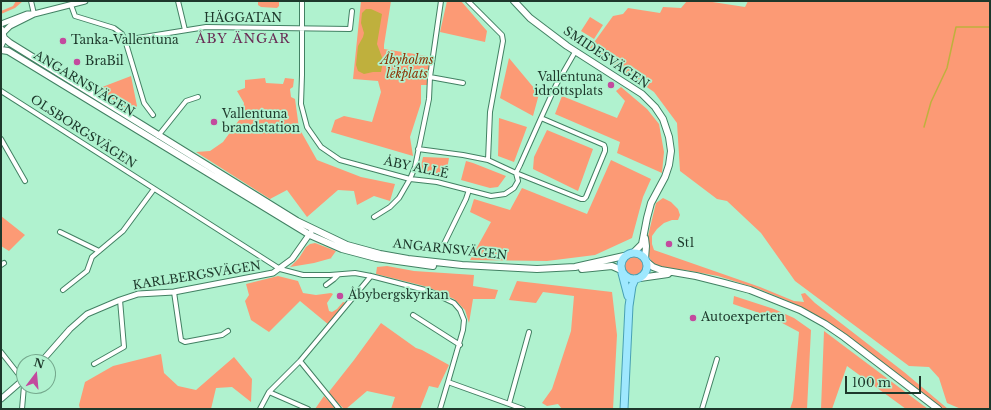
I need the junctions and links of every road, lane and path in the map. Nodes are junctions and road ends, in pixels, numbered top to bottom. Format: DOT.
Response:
graph roads {
  1 [pos="30,1"];
  2 [pos="84,1"];
  3 [pos="178,1"];
  4 [pos="302,1"];
  5 [pos="441,1"];
  6 [pos="468,1"];
  7 [pos="514,1"];
  8 [pos="71,5"];
  9 [pos="352,11"];
  10 [pos="34,14"];
  11 [pos="1,24"];
  12 [pos="302,29"];
  13 [pos="185,30"];
  14 [pos="3,33"];
  15 [pos="125,40"];
  16 [pos="1,45"];
  17 [pos="1,50"];
  18 [pos="575,52"];
  19 [pos="430,77"];
  20 [pos="463,83"];
  21 [pos="1,91"];
  22 [pos="198,97"];
  23 [pos="153,115"];
  24 [pos="541,118"];
  25 [pos="157,138"];
  26 [pos="1,139"];
  27 [pos="418,149"];
  28 [pos="488,160"];
  29 [pos="516,173"];
  30 [pos="410,179"];
  31 [pos="25,181"];
  32 [pos="154,190"];
  33 [pos="469,190"];
  34 [pos="374,217"];
  35 [pos="60,232"];
  36 [pos="311,232"];
  37 [pos="644,235"];
  38 [pos="444,244"];
  39 [pos="99,251"];
  40 [pos="634,252"];
  41 [pos="624,256"];
  42 [pos="646,260"];
  43 [pos="280,268"];
  44 [pos="622,272"];
  45 [pos="680,274"];
  46 [pos="338,275"];
  47 [pos="371,276"];
  48 [pos="637,278"];
  49 [pos="326,285"];
  50 [pos="63,290"];
  51 [pos="174,292"];
  52 [pos="120,300"];
  53 [pos="629,306"];
  54 [pos="413,316"];
  55 [pos="228,331"];
  56 [pos="530,332"];
  57 [pos="460,345"];
  58 [pos="1,352"];
  59 [pos="48,354"];
  60 [pos="717,359"];
  61 [pos="300,361"];
  62 [pos="94,364"];
  63 [pos="16,372"];
  64 [pos="448,382"];
  65 [pos="16,388"];
  66 [pos="269,392"];
  67 [pos="23,394"];
  68 [pos="1,399"];
  69 [pos="509,404"];
  70 [pos="22,409"];
  71 [pos="260,409"];
  72 [pos="308,409"];
  73 [pos="339,409"];
  74 [pos="440,409"];
  75 [pos="523,409"];
  76 [pos="624,409"];
  77 [pos="702,409"];
  78 [pos="938,409"];
  1 -- 10 [label="street"];
  2 -- 8 [label="street"];
  3 -- 13 [label="street"];
  4 -- 12 [label="street, ÅBY ALLÉ"];
  5 -- 19 [label="street"];
  6 -- 28 [label="street"];
  7 -- 18 [label="main road, SMIDESVÄGEN"];
  8 -- 10 [label="street"];
  8 -- 15 [label="street"];
  9 -- 12 [label="street"];
  10 -- 11 [label="street"];
  10 -- 14 [label="street"];
  12 -- 13 [label="street, HÄGGATAN"];
  12 -- 30 [label="street, ÅBY ALLÉ"];
  13 -- 15 [label="street, HÄGGATAN"];
  14 -- 16 [label="main road"];
  14 -- 25 [label="main road, ANGARNSVÄGEN"];
  15 -- 23 [label="street"];
  17 -- 25 [label="main road, ANGARNSVÄGEN"];
  18 -- 24 [label="street"];
  18 -- 37 [label="main road, SMIDESVÄGEN"];
  19 -- 20 [label="street"];
  19 -- 27 [label="street"];
  21 -- 32 [label="street, OLSBORGSVÄGEN"];
  22 -- 25 [label="street"];
  24 -- 29 [label="street"];
  24 -- 29 [label="street"];
  25 -- 36 [label="main road, ANGARNSVÄGEN"];
  26 -- 31 [label="street"];
  27 -- 28 [label="street, ÅBY ALLÉ"];
  27 -- 30 [label="street"];
  28 -- 29 [label="street, ÅBY ALLÉ"];
  29 -- 33 [label="street, ÅBY ALLÉ"];
  30 -- 33 [label="street, ÅBY ALLÉ"];
  30 -- 34 [label="street"];
  32 -- 39 [label="street"];
  32 -- 43 [label="street, OLSBORGSVÄGEN"];
  33 -- 38 [label="street"];
  35 -- 39 [label="street"];
  36 -- 41 [label="main road, ANGARNSVÄGEN"];
  36 -- 43 [label="street, KARLBERGSVÄGEN"];
  36 -- 44 [label="main road, ANGARNSVÄGEN"];
  37 -- 40 [label="main road, SMIDESVÄGEN"];
  37 -- 42 [label="main road, SMIDESVÄGEN"];
  39 -- 50 [label="street"];
  40 -- 41 [label="main road"];
  40 -- 42 [label="main road"];
  41 -- 44 [label="main road"];
  42 -- 45 [label="main road"];
  42 -- 48 [label="main road"];
  43 -- 46 [label="street, OLSBORGSVÄGEN"];
  43 -- 51 [label="street, KARLBERGSVÄGEN"];
  44 -- 48 [label="main road"];
  44 -- 53 [label="main road"];
  45 -- 48 [label="main road"];
  45 -- 78 [label="main road"];
  46 -- 47 [label="street, OLSBORGSVÄGEN"];
  46 -- 49 [label="street"];
  47 -- 57 [label="street, OLSBORGSVÄGEN"];
  47 -- 61 [label="street"];
  48 -- 53 [label="main road"];
  51 -- 52 [label="street, KARLBERGSVÄGEN"];
  51 -- 55 [label="street"];
  52 -- 59 [label="street, KARLBERGSVÄGEN"];
  52 -- 62 [label="street"];
  53 -- 76 [label="main road"];
  54 -- 57 [label="street"];
  56 -- 69 [label="street"];
  57 -- 64 [label="street, OLSBORGSVÄGEN"];
  58 -- 63 [label="street"];
  60 -- 77 [label="street"];
  61 -- 66 [label="street"];
  61 -- 73 [label="street"];
  64 -- 69 [label="street"];
  64 -- 74 [label="street, OLSBORGSVÄGEN"];
  65 -- 68 [label="street"];
  66 -- 71 [label="street"];
  66 -- 72 [label="street"];
  67 -- 70 [label="street"];
  69 -- 75 [label="street"];
}
